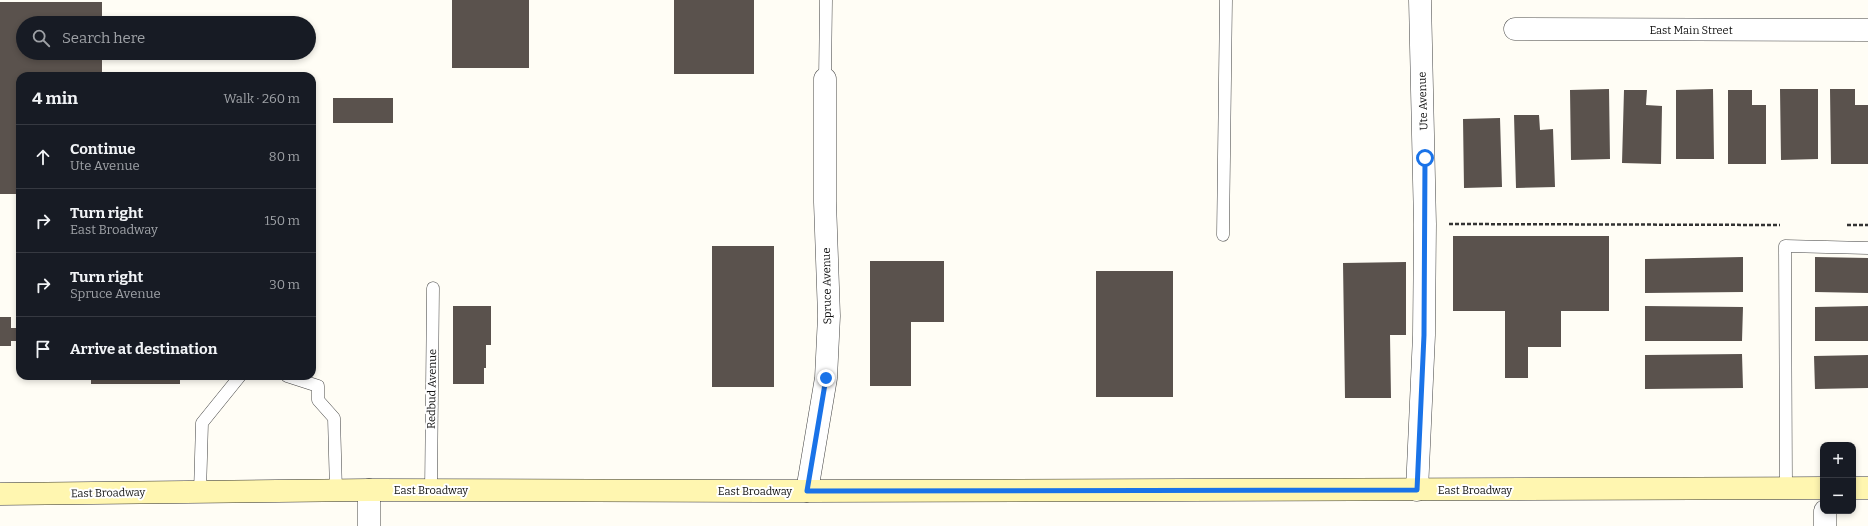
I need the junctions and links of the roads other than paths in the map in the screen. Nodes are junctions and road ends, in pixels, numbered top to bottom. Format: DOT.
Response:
graph roads {
  1 [pos="826,0"];
  2 [pos="1226,0"];
  3 [pos="1420,0"];
  4 [pos="1515,30"];
  5 [pos="1868,30"];
  6 [pos="825,79"];
  7 [pos="1223,235"];
  8 [pos="1868,248"];
  9 [pos="433,288"];
  10 [pos="237,380"];
  11 [pos="299,380"];
  12 [pos="1786,488"];
  13 [pos="1820,488"];
  14 [pos="1856,488"];
  15 [pos="1868,488"];
  16 [pos="336,490"];
  17 [pos="369,490"];
  18 [pos="431,490"];
  19 [pos="1417,490"];
  20 [pos="807,491"];
  21 [pos="200,492"];
  22 [pos="0,494"];
  23 [pos="1825,514"];
  24 [pos="369,526"];
  25 [pos="1825,526"];
  1 -- 6 [label="lane"];
  2 -- 7 [label="lane"];
  3 -- 19 [label="street, Ute Avenue"];
  4 -- 5 [label="street, East Main Street"];
  6 -- 20 [label="street, Spruce Avenue"];
  8 -- 12 [label="lane"];
  9 -- 18 [label="lane, Redbud Avenue"];
  10 -- 21 [label="lane"];
  11 -- 16 [label="lane"];
  12 -- 13 [label="main road, East Broadway"];
  12 -- 19 [label="main road, East Broadway"];
  14 -- 15 [label="main road"];
  16 -- 17 [label="main road, East Broadway"];
  16 -- 21 [label="main road, East Broadway"];
  17 -- 18 [label="main road, East Broadway"];
  17 -- 24 [label="street"];
  18 -- 20 [label="main road, East Broadway"];
  19 -- 20 [label="main road, East Broadway"];
  21 -- 22 [label="main road, East Broadway"];
  23 -- 25 [label="street"];
}
